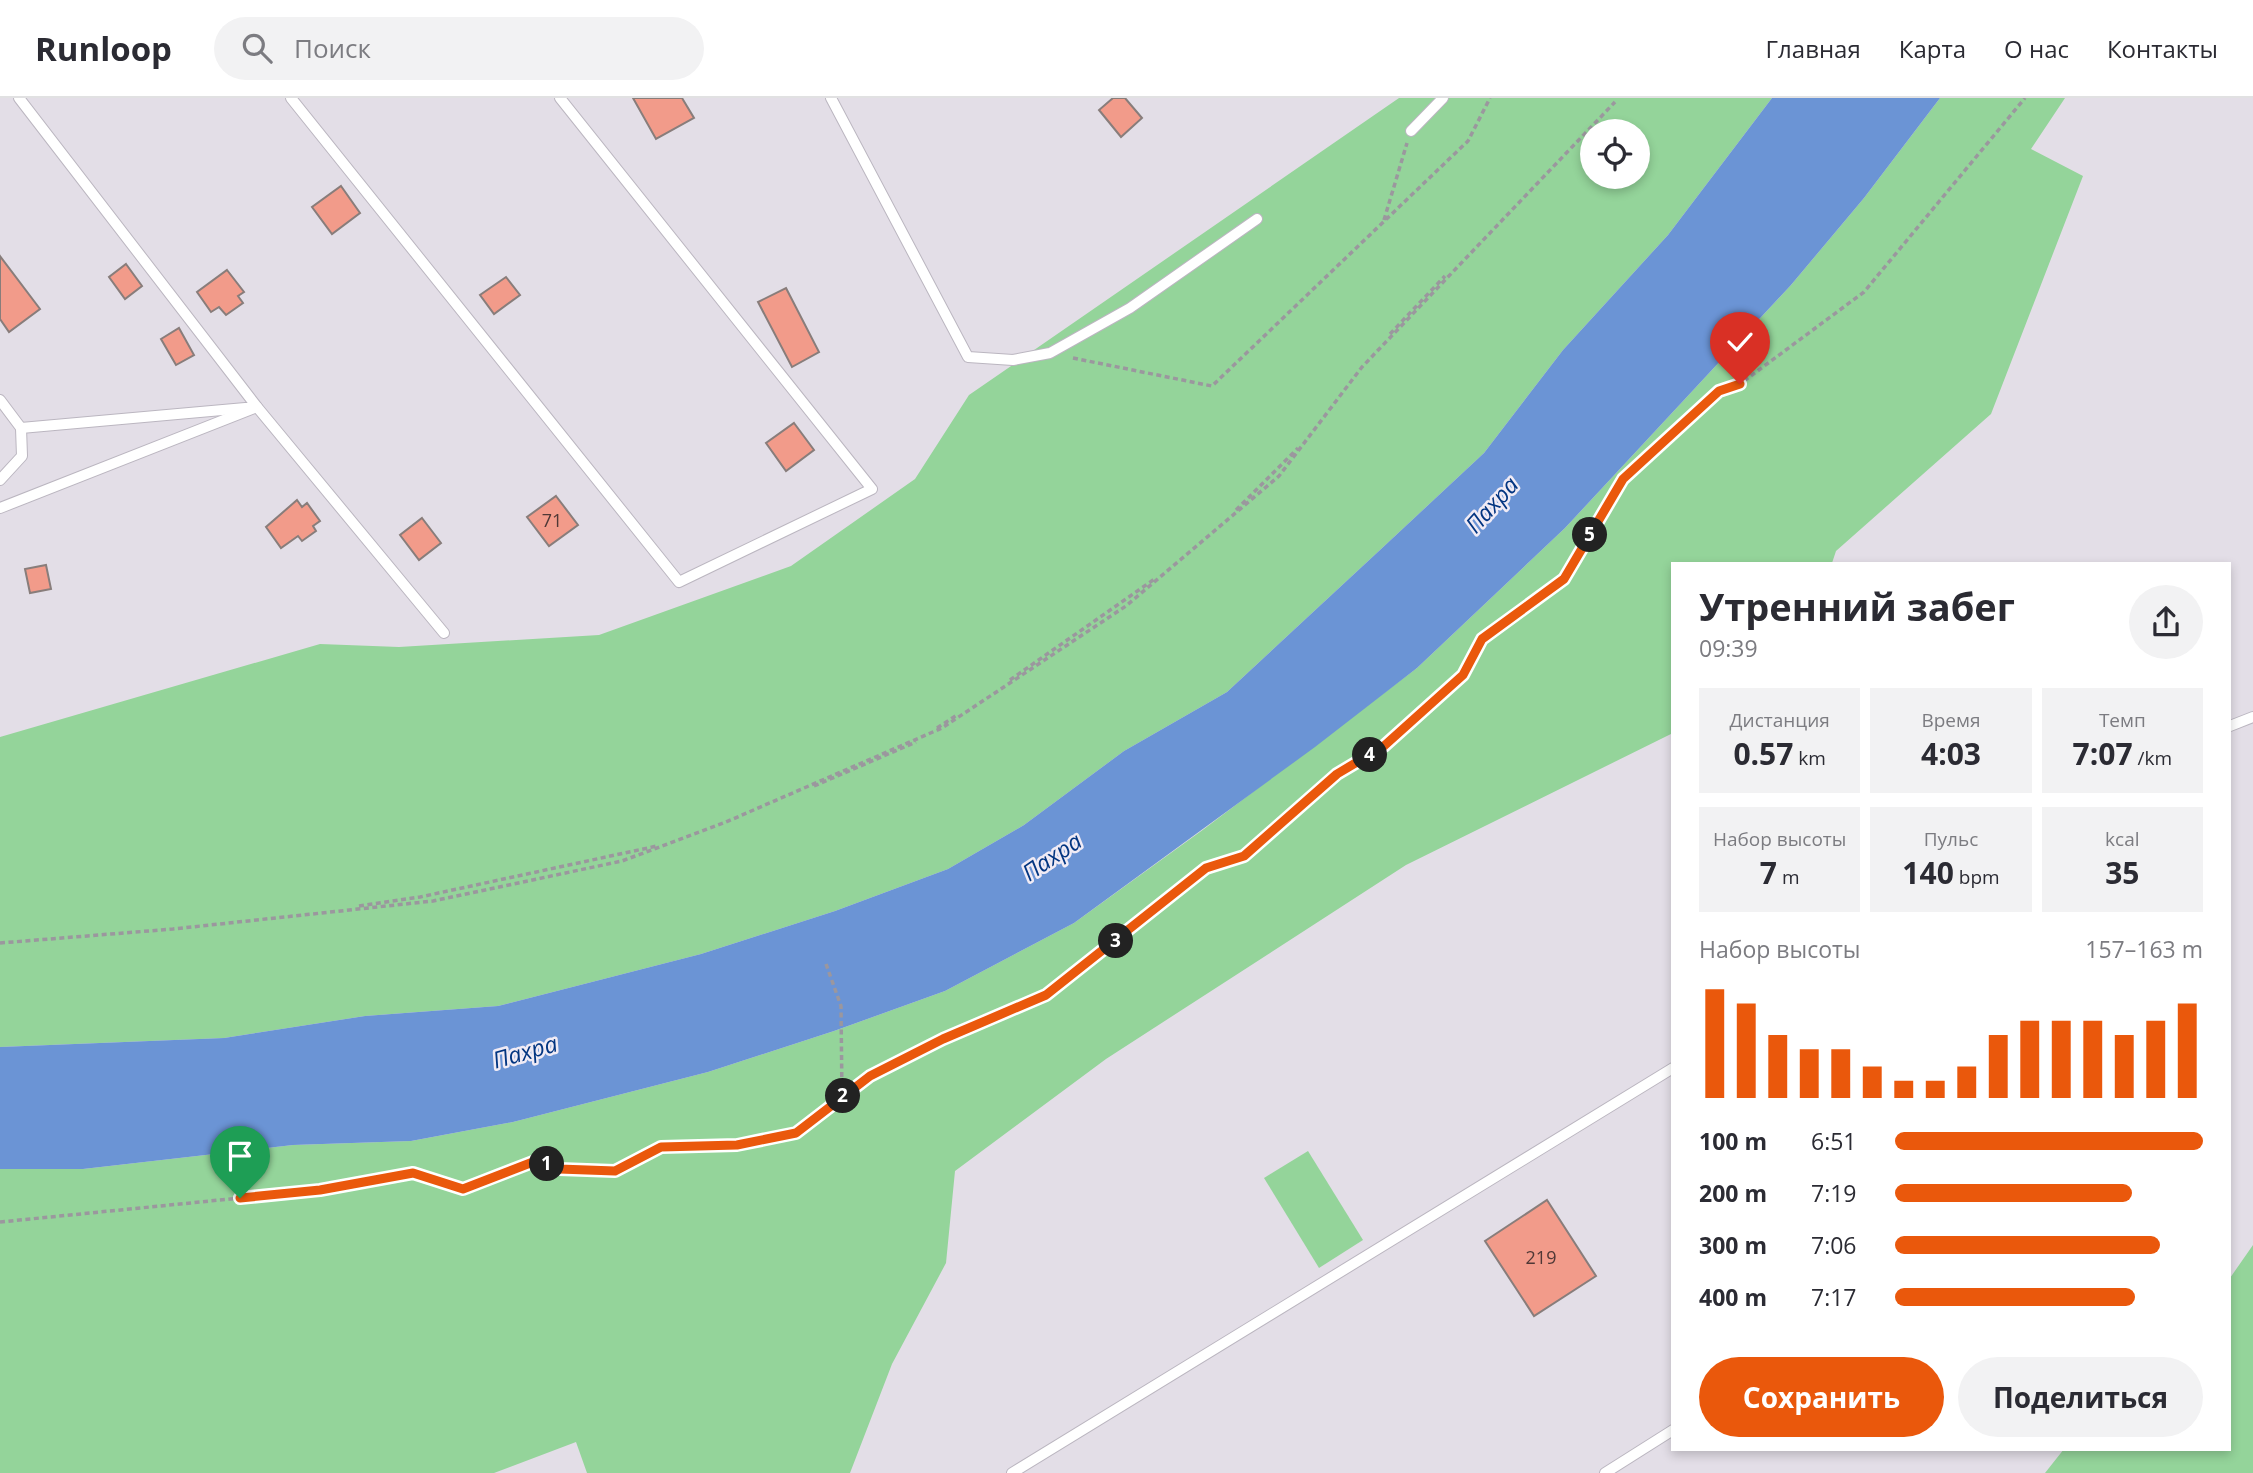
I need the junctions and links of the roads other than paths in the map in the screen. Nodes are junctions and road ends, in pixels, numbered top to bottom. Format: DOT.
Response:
graph roads {
  1 [pos="19,98"];
  2 [pos="291,98"];
  3 [pos="560,98"];
  4 [pos="831,98"];
  5 [pos="1443,98"];
  6 [pos="1411,131"];
  7 [pos="1257,219"];
  8 [pos="0,401"];
  9 [pos="257,407"];
  10 [pos="21,428"];
  11 [pos="0,480"];
  12 [pos="0,508"];
  13 [pos="444,633"];
  14 [pos="2253,717"];
  15 [pos="2231,726"];
  16 [pos="1671,1069"];
  17 [pos="1671,1431"];
  18 [pos="1012,1473"];
  19 [pos="1605,1473"];
  1 -- 9 [label="lane"];
  2 -- 3 [label="lane"];
  4 -- 7 [label="lane"];
  5 -- 6 [label="lane"];
  8 -- 10 [label="lane"];
  9 -- 10 [label="lane"];
  9 -- 12 [label="lane"];
  9 -- 13 [label="lane"];
  10 -- 11 [label="lane"];
  14 -- 15 [label="lane"];
  16 -- 18 [label="lane"];
  17 -- 19 [label="lane"];
}
